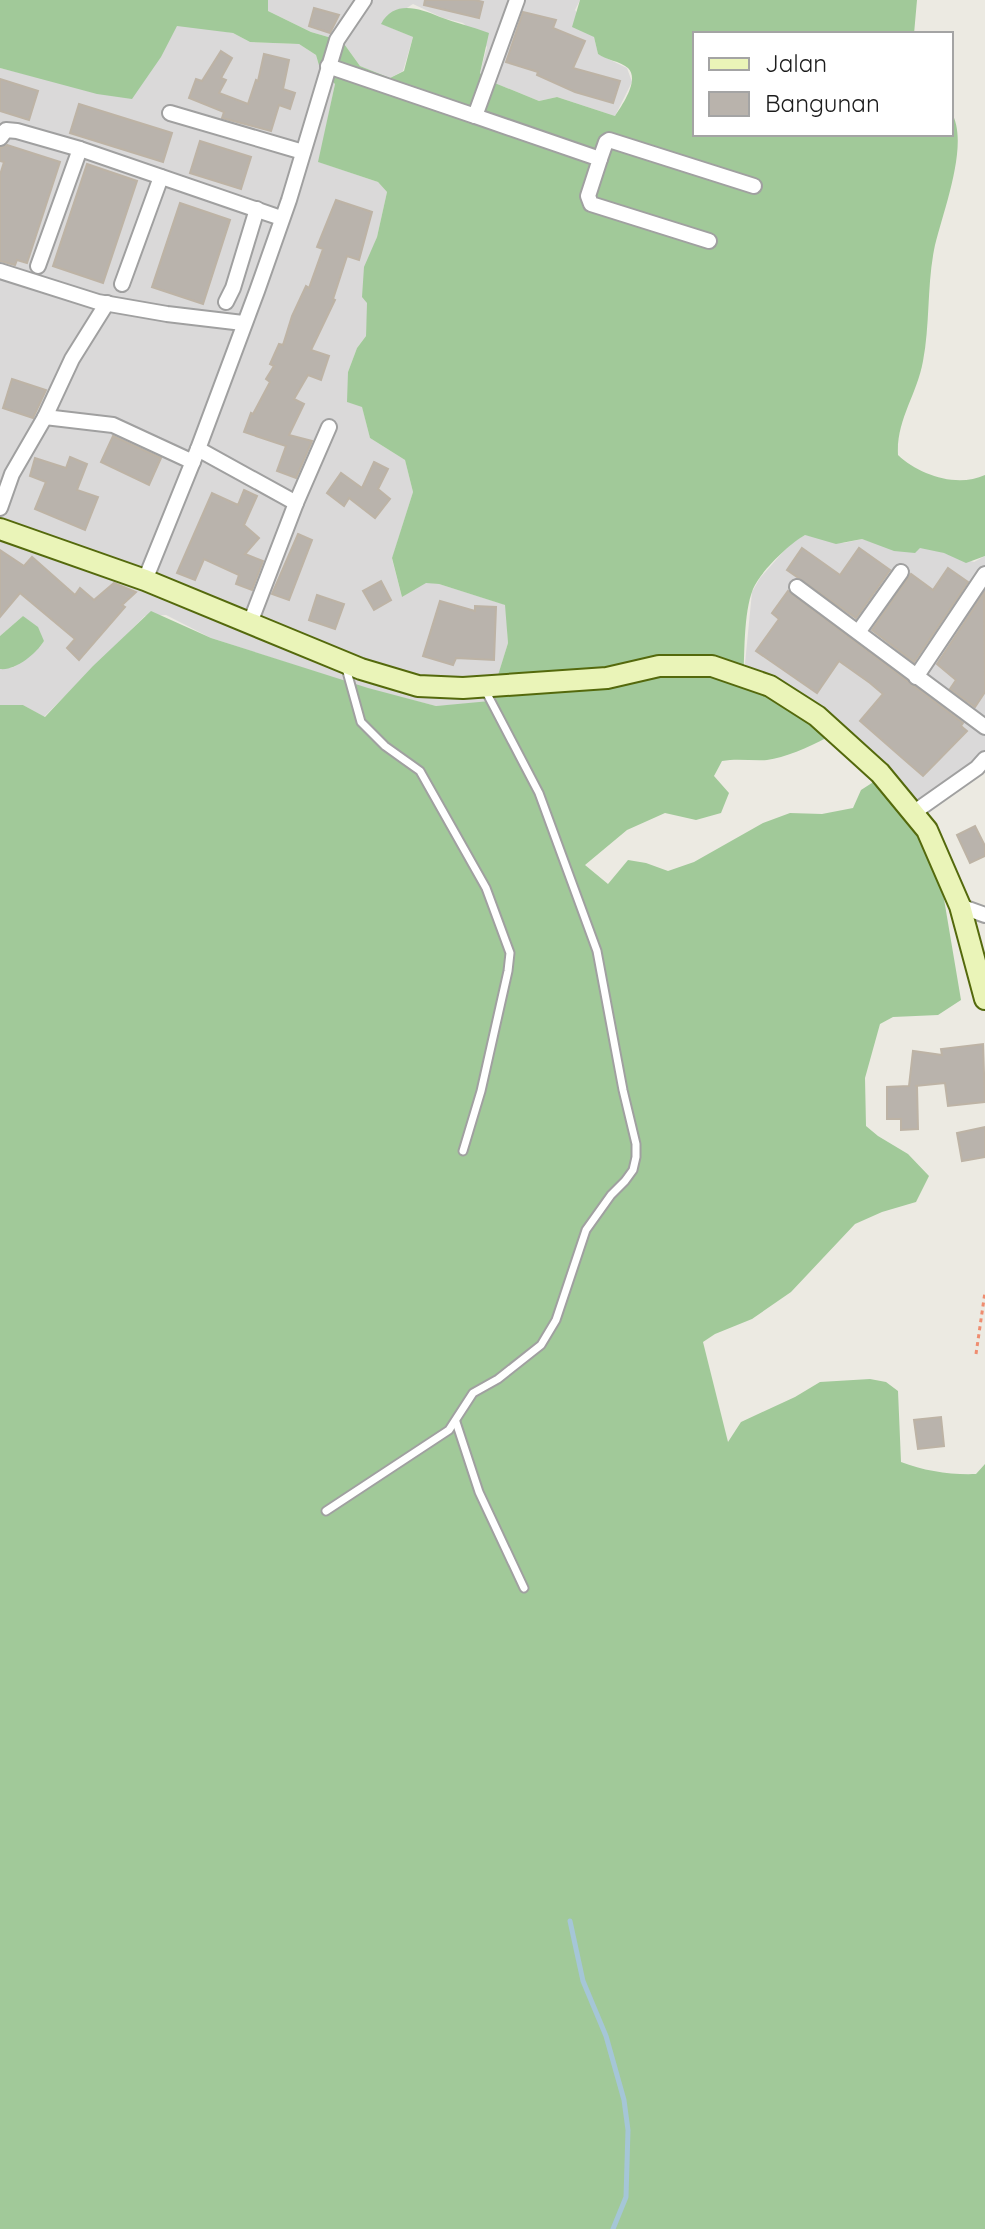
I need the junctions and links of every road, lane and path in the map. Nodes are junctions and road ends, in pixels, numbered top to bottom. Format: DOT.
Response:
graph roads {
  1 [pos="364,0"];
  2 [pos="517,0"];
  3 [pos="328,66"];
  4 [pos="170,113"];
  5 [pos="475,116"];
  6 [pos="0,138"];
  7 [pos="80,149"];
  8 [pos="303,152"];
  9 [pos="600,159"];
  10 [pos="161,177"];
  11 [pos="754,186"];
  12 [pos="257,209"];
  13 [pos="281,218"];
  14 [pos="709,241"];
  15 [pos="38,266"];
  16 [pos="0,271"];
  17 [pos="122,284"];
  18 [pos="226,302"];
  19 [pos="107,303"];
  20 [pos="243,323"];
  21 [pos="45,417"];
  22 [pos="329,427"];
  23 [pos="196,455"];
  24 [pos="296,503"];
  25 [pos="0,508"];
  26 [pos="0,529"];
  27 [pos="901,572"];
  28 [pos="985,574"];
  29 [pos="145,580"];
  30 [pos="797,587"];
  31 [pos="250,623"];
  32 [pos="859,631"];
  33 [pos="345,662"];
  34 [pos="916,677"];
  35 [pos="483,686"];
  36 [pos="984,725"];
  37 [pos="985,759"];
  38 [pos="913,813"];
  39 [pos="960,906"];
  40 [pos="985,915"];
  41 [pos="985,999"];
  42 [pos="463,1151"];
  43 [pos="985,1292"];
  44 [pos="976,1354"];
  45 [pos="456,1422"];
  46 [pos="326,1511"];
  47 [pos="524,1588"];
  1 -- 3 [label="street"];
  2 -- 5 [label="street"];
  3 -- 5 [label="street"];
  3 -- 8 [label="street"];
  4 -- 8 [label="street"];
  5 -- 9 [label="street"];
  6 -- 7 [label="street"];
  7 -- 10 [label="street"];
  7 -- 15 [label="street"];
  8 -- 13 [label="street"];
  9 -- 11 [label="street"];
  9 -- 14 [label="street"];
  10 -- 12 [label="street"];
  10 -- 17 [label="street"];
  12 -- 13 [label="street"];
  12 -- 18 [label="street"];
  13 -- 20 [label="street"];
  16 -- 19 [label="street"];
  19 -- 20 [label="street"];
  19 -- 21 [label="street"];
  20 -- 23 [label="street"];
  21 -- 23 [label="street"];
  21 -- 25 [label="street"];
  22 -- 24 [label="street"];
  23 -- 24 [label="street"];
  23 -- 29 [label="street"];
  24 -- 31 [label="street"];
  26 -- 29 [label="main road"];
  27 -- 32 [label="street"];
  28 -- 34 [label="street"];
  29 -- 31 [label="main road"];
  30 -- 32 [label="street"];
  31 -- 33 [label="main road"];
  32 -- 34 [label="street"];
  33 -- 35 [label="main road"];
  33 -- 42 [label="lane"];
  34 -- 36 [label="street"];
  35 -- 38 [label="main road"];
  35 -- 45 [label="lane"];
  37 -- 38 [label="street"];
  38 -- 39 [label="main road"];
  39 -- 40 [label="street"];
  39 -- 41 [label="main road"];
  43 -- 44 [label="path"];
  45 -- 46 [label="lane"];
  45 -- 47 [label="lane"];
}
